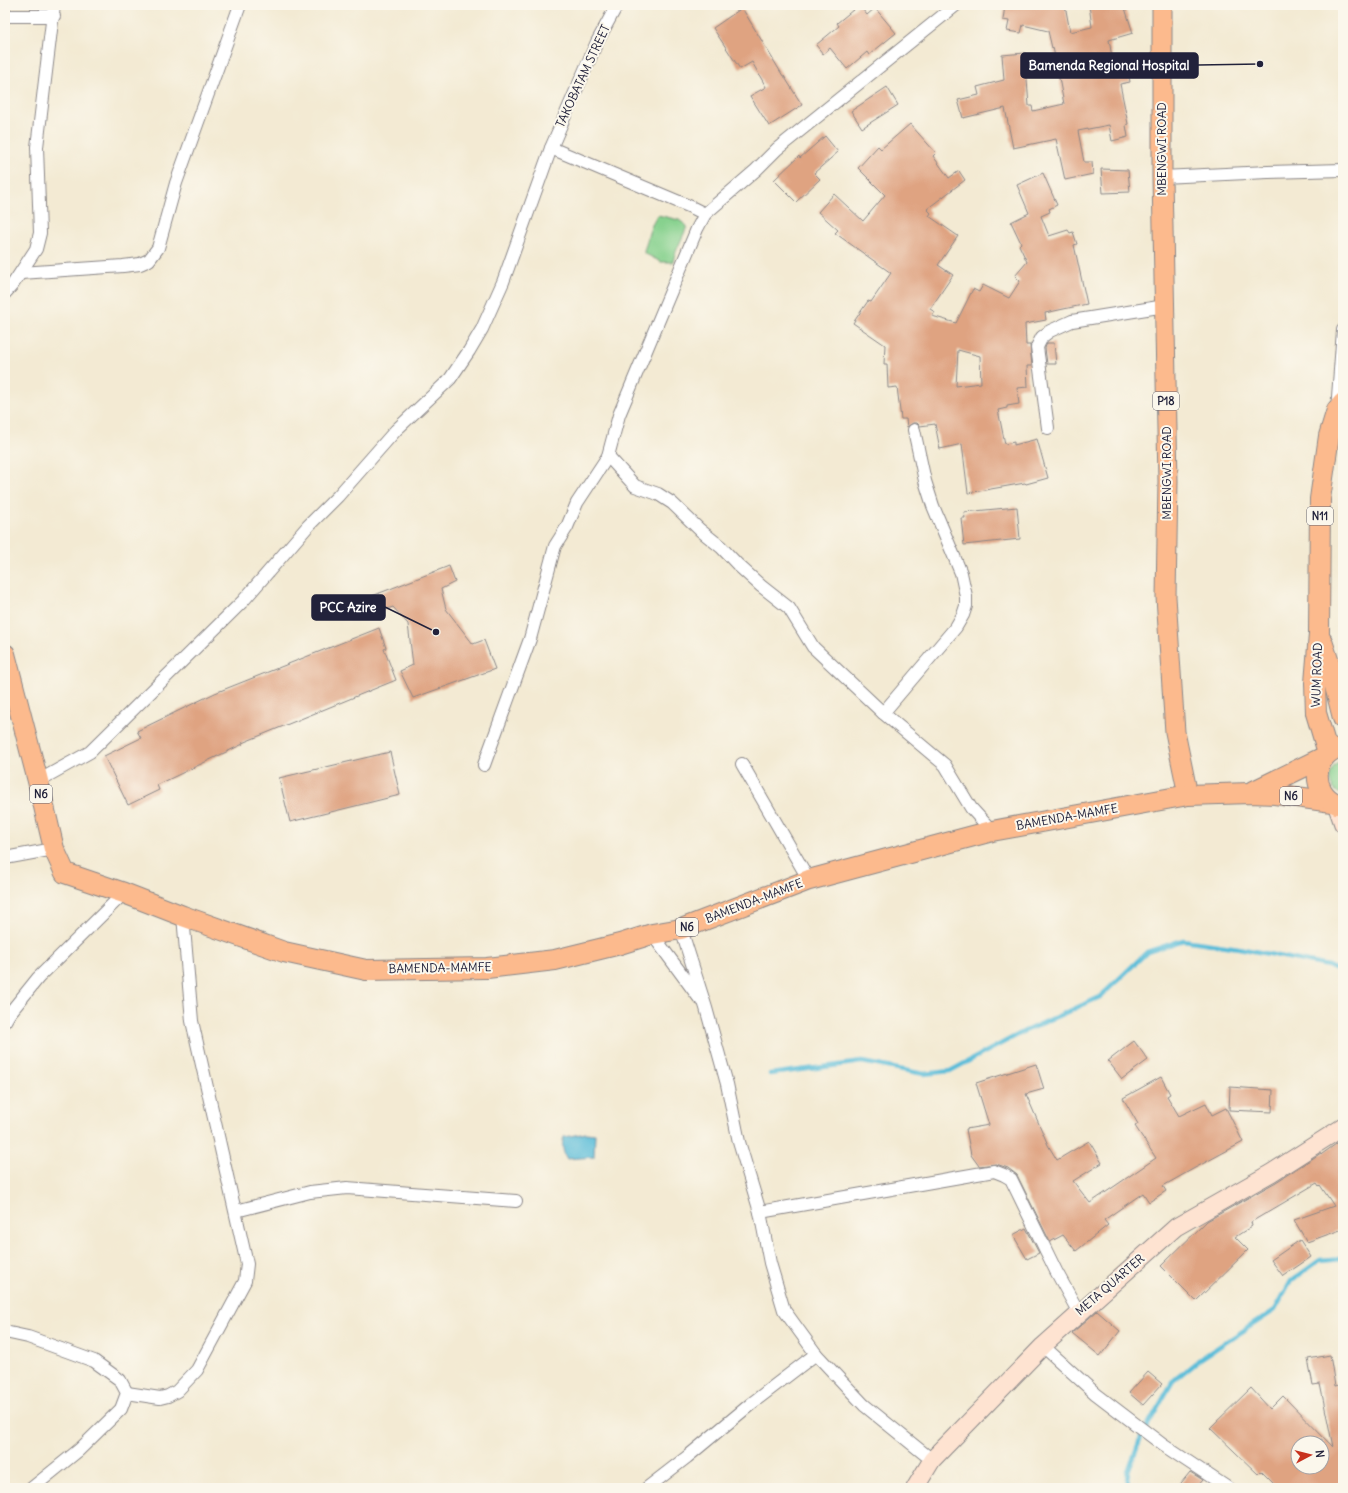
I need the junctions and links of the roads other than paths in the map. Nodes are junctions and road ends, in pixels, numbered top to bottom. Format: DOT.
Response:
graph roads {
  1 [pos="240,5"];
  2 [pos="617,5"];
  3 [pos="956,5"];
  4 [pos="1162,5"];
  5 [pos="54,11"];
  6 [pos="5,16"];
  7 [pos="552,148"];
  8 [pos="1343,170"];
  9 [pos="1162,177"];
  10 [pos="705,214"];
  11 [pos="21,273"];
  12 [pos="5,293"];
  13 [pos="1164,306"];
  14 [pos="1343,330"];
  15 [pos="1340,406"];
  16 [pos="1048,428"];
  17 [pos="914,430"];
  18 [pos="608,456"];
  19 [pos="1319,634"];
  20 [pos="5,654"];
  21 [pos="883,713"];
  22 [pos="1343,718"];
  23 [pos="1332,752"];
  24 [pos="742,764"];
  25 [pos="484,765"];
  26 [pos="38,780"];
  27 [pos="1250,793"];
  28 [pos="1188,796"];
  29 [pos="1337,804"];
  30 [pos="1343,824"];
  31 [pos="992,831"];
  32 [pos="54,850"];
  33 [pos="5,858"];
  34 [pos="809,880"];
  35 [pos="121,896"];
  36 [pos="182,916"];
  37 [pos="681,929"];
  38 [pos="652,934"];
  39 [pos="706,1008"];
  40 [pos="5,1021"];
  41 [pos="1343,1127"];
  42 [pos="516,1201"];
  43 [pos="236,1211"];
  44 [pos="760,1212"];
  45 [pos="1079,1313"];
  46 [pos="5,1332"];
  47 [pos="1043,1346"];
  48 [pos="816,1354"];
  49 [pos="127,1393"];
  50 [pos="932,1460"];
  51 [pos="32,1488"];
  52 [pos="647,1488"];
  53 [pos="915,1488"];
  54 [pos="1228,1488"];
  1 -- 11 [label="street"];
  2 -- 7 [label="street, TAKOBATAM STREET"];
  3 -- 10 [label="street"];
  4 -- 9 [label="main road, MBENGWI ROAD / P18"];
  5 -- 6 [label="street"];
  5 -- 11 [label="street"];
  7 -- 10 [label="street"];
  7 -- 26 [label="street, TAKOBATAM STREET"];
  8 -- 9 [label="street"];
  9 -- 13 [label="main road, MBENGWI ROAD / P18"];
  10 -- 18 [label="street"];
  11 -- 12 [label="street"];
  13 -- 16 [label="street"];
  13 -- 28 [label="main road, MBENGWI ROAD / P18"];
  14 -- 15 [label="street"];
  15 -- 19 [label="highway, N11"];
  17 -- 21 [label="street"];
  18 -- 21 [label="street"];
  18 -- 25 [label="street"];
  19 -- 22 [label="highway, WUM ROAD / N11"];
  19 -- 23 [label="highway, WUM ROAD / N11"];
  20 -- 26 [label="highway, BAMENDA-MAMFE / N6"];
  21 -- 31 [label="street"];
  23 -- 27 [label="highway, BAMENDA-MAMFE / N6"];
  23 -- 29 [label="highway, N6"];
  24 -- 34 [label="street"];
  26 -- 32 [label="highway, BAMENDA-MAMFE / N6"];
  27 -- 28 [label="highway, BAMENDA-MAMFE / N6"];
  27 -- 29 [label="highway, BAMENDA-MAMFE / N6"];
  28 -- 31 [label="highway, BAMENDA-MAMFE / N6"];
  29 -- 30 [label="main road"];
  31 -- 34 [label="highway, BAMENDA-MAMFE / N6"];
  32 -- 33 [label="street"];
  32 -- 35 [label="highway, BAMENDA-MAMFE / N6"];
  34 -- 37 [label="highway, BAMENDA-MAMFE / N6"];
  35 -- 36 [label="highway, BAMENDA-MAMFE / N6"];
  35 -- 40 [label="street"];
  36 -- 38 [label="highway, BAMENDA-MAMFE / N6"];
  36 -- 43 [label="street"];
  37 -- 38 [label="highway, BAMENDA-MAMFE / N6"];
  37 -- 39 [label="street"];
  38 -- 39 [label="street"];
  39 -- 44 [label="street"];
  41 -- 45 [label="main road, META QUARTER"];
  42 -- 43 [label="street"];
  43 -- 49 [label="street"];
  44 -- 45 [label="street"];
  44 -- 48 [label="street"];
  45 -- 47 [label="main road, META QUARTER"];
  46 -- 49 [label="street"];
  47 -- 50 [label="main road, META QUARTER"];
  47 -- 54 [label="street"];
  48 -- 50 [label="street"];
  48 -- 52 [label="street"];
  49 -- 51 [label="street"];
  50 -- 53 [label="main road, META QUARTER"];
}
